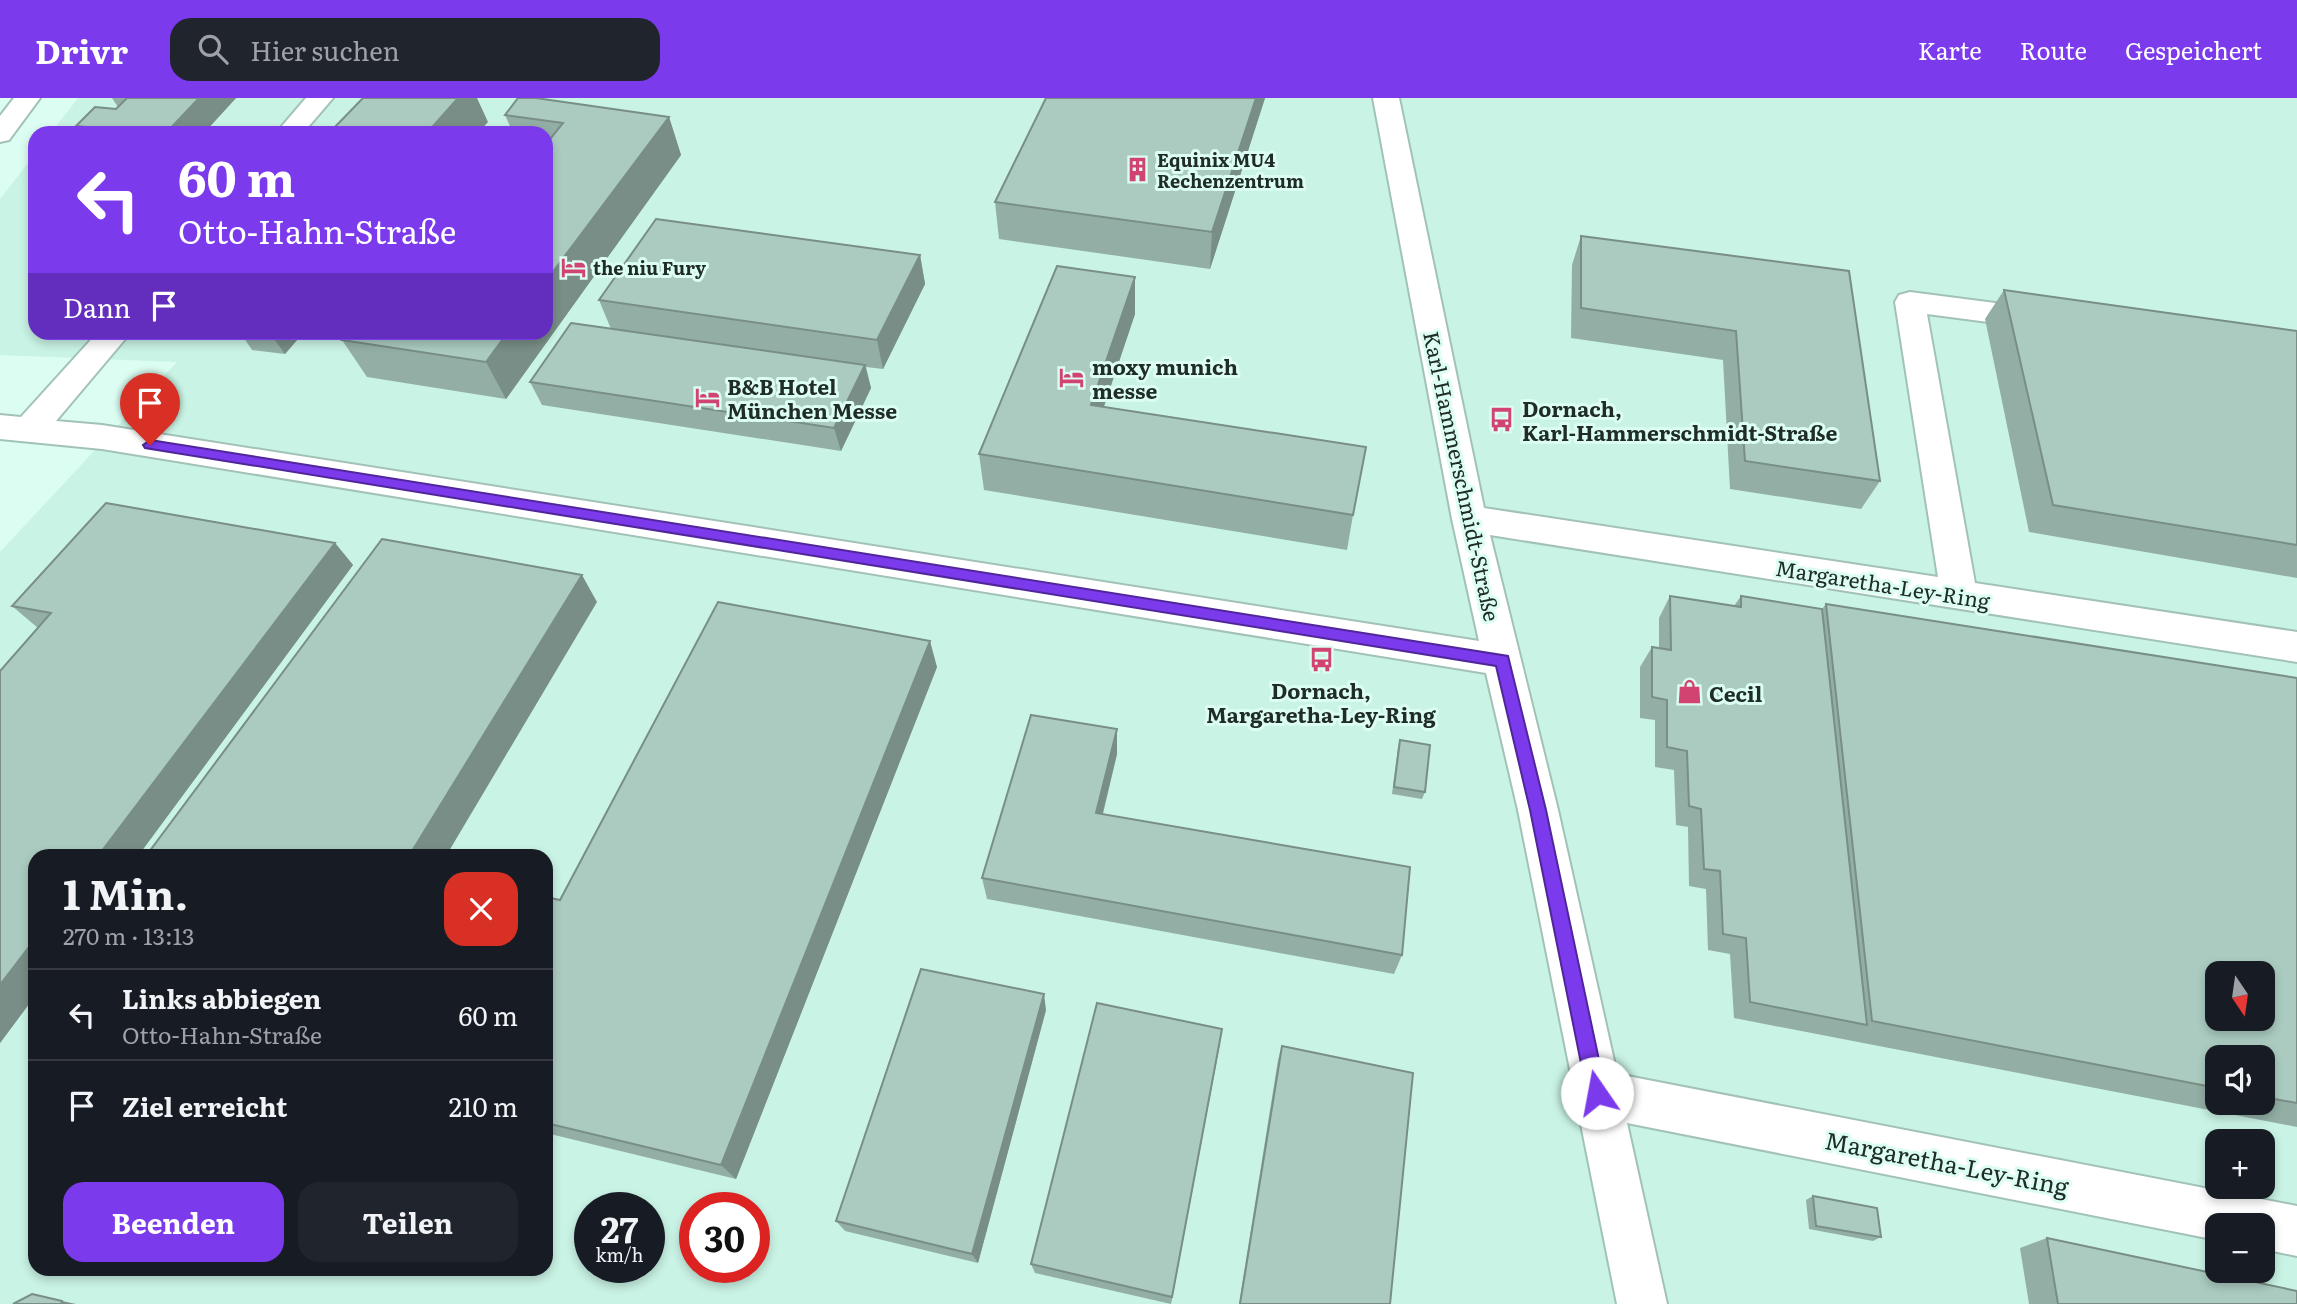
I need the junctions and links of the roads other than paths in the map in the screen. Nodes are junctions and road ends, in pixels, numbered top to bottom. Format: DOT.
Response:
graph roads {
  1 [pos="27,98"];
  2 [pos="320,98"];
  3 [pos="1386,98"];
  4 [pos="295,126"];
  5 [pos="0,134"];
  6 [pos="2076,323"];
  7 [pos="108,340"];
  8 [pos="15,428"];
  9 [pos="1469,519"];
  10 [pos="1959,594"];
  11 [pos="2297,647"];
  12 [pos="1503,660"];
  13 [pos="1597,1093"];
  14 [pos="2297,1231"];
  15 [pos="1642,1304"];
  1 -- 5 [label="street"];
  2 -- 4 [label="street"];
  3 -- 9 [label="street, Karl-Hammerschmidt-Straße"];
  6 -- 10 [label="street"];
  7 -- 8 [label="street"];
  8 -- 12 [label="street"];
  9 -- 10 [label="street, Margaretha-Ley-Ring"];
  9 -- 12 [label="street, Karl-Hammerschmidt-Straße"];
  10 -- 11 [label="street, Margaretha-Ley-Ring"];
  12 -- 13 [label="street, Karl-Hammerschmidt-Straße"];
  13 -- 14 [label="street, Margaretha-Ley-Ring"];
  13 -- 15 [label="street, Karl-Hammerschmidt-Straße"];
}
